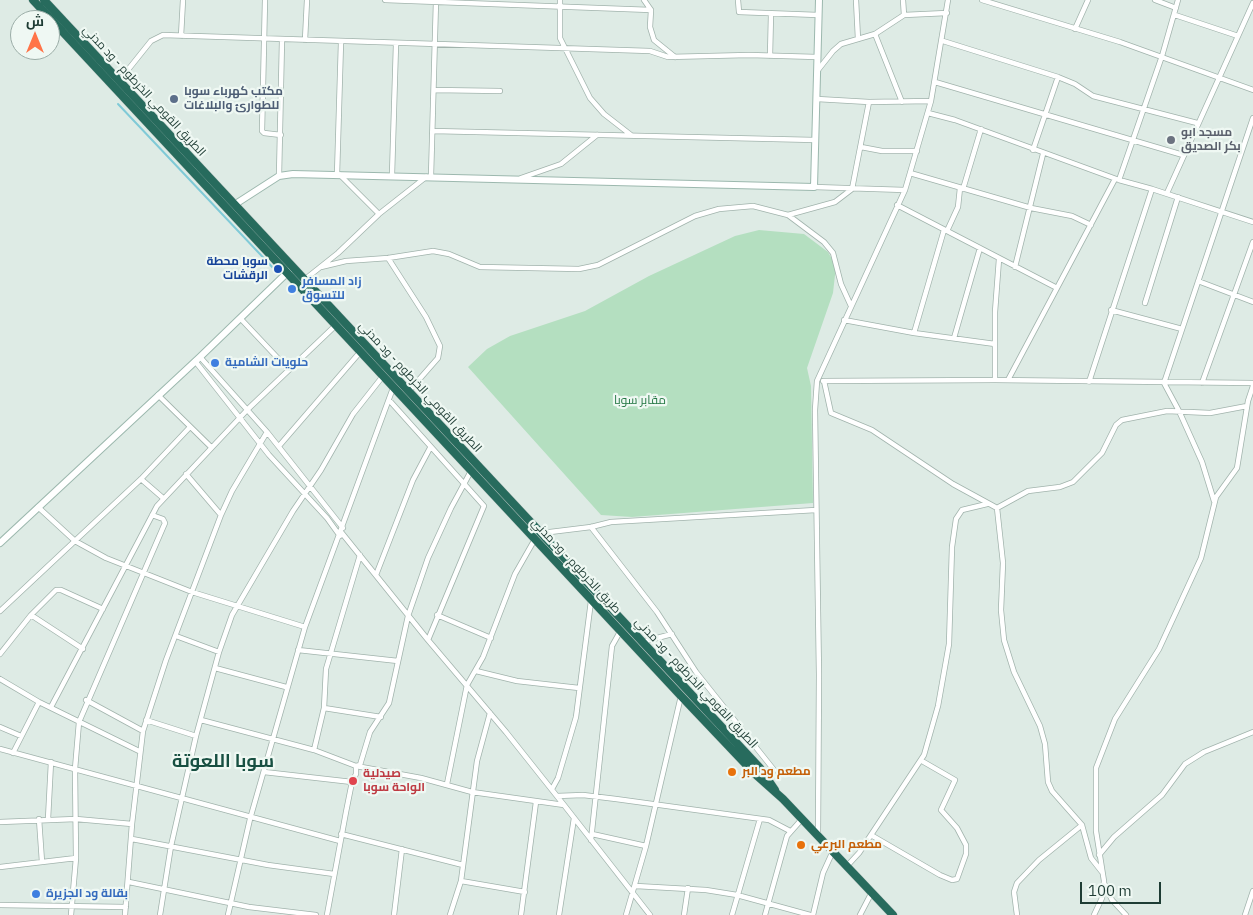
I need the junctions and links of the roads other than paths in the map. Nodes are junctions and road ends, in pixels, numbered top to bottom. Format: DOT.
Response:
graph roads {
  1 [pos="33,0"];
  2 [pos="44,0"];
  3 [pos="183,0"];
  4 [pos="265,0"];
  5 [pos="307,0"];
  6 [pos="385,0"];
  7 [pos="560,0"];
  8 [pos="644,0"];
  9 [pos="738,0"];
  10 [pos="819,0"];
  11 [pos="856,0"];
  12 [pos="903,0"];
  13 [pos="948,0"];
  14 [pos="982,0"];
  15 [pos="1088,0"];
  16 [pos="1155,0"];
  17 [pos="1178,0"];
  18 [pos="436,1"];
  19 [pos="996,2"];
  20 [pos="1253,3"];
  21 [pos="560,7"];
  22 [pos="1176,8"];
  23 [pos="652,10"];
  24 [pos="947,13"];
  25 [pos="771,14"];
  26 [pos="818,15"];
  27 [pos="904,15"];
  28 [pos="1175,15"];
  29 [pos="1075,29"];
  30 [pos="875,34"];
  31 [pos="182,36"];
  32 [pos="1238,36"];
  33 [pos="264,39"];
  34 [pos="858,39"];
  35 [pos="282,40"];
  36 [pos="306,40"];
  37 [pos="943,41"];
  38 [pos="342,42"];
  39 [pos="396,44"];
  40 [pos="434,45"];
  41 [pos="566,50"];
  42 [pos="770,56"];
  43 [pos="1162,56"];
  44 [pos="675,57"];
  45 [pos="818,57"];
  46 [pos="817,71"];
  47 [pos="1218,76"];
  48 [pos="1058,78"];
  49 [pos="119,81"];
  50 [pos="935,82"];
  51 [pos="434,90"];
  52 [pos="1253,90"];
  53 [pos="500,91"];
  54 [pos="817,99"];
  55 [pos="931,101"];
  56 [pos="869,102"];
  57 [pos="902,102"];
  58 [pos="1144,109"];
  59 [pos="928,113"];
  60 [pos="1046,116"];
  61 [pos="1253,118"];
  62 [pos="1197,123"];
  63 [pos="981,130"];
  64 [pos="433,131"];
  65 [pos="280,135"];
  66 [pos="597,135"];
  67 [pos="632,136"];
  68 [pos="815,140"];
  69 [pos="1133,141"];
  70 [pos="860,147"];
  71 [pos="1033,150"];
  72 [pos="917,151"];
  73 [pos="1043,154"];
  74 [pos="1183,155"];
  75 [pos="910,173"];
  76 [pos="339,175"];
  77 [pos="392,175"];
  78 [pos="280,176"];
  79 [pos="429,176"];
  80 [pos="520,179"];
  81 [pos="1117,180"];
  82 [pos="814,187"];
  83 [pos="852,188"];
  84 [pos="1152,188"];
  85 [pos="962,189"];
  86 [pos="905,190"];
  87 [pos="1166,193"];
  88 [pos="1178,197"];
  89 [pos="234,205"];
  90 [pos="898,206"];
  91 [pos="1031,208"];
  92 [pos="1222,212"];
  93 [pos="379,214"];
  94 [pos="788,215"];
  95 [pos="1253,222"];
  96 [pos="1091,225"];
  97 [pos="946,231"];
  98 [pos="1253,242"];
  99 [pos="980,248"];
  100 [pos="388,258"];
  101 [pos="999,259"];
  102 [pos="321,267"];
  103 [pos="1015,267"];
  104 [pos="291,269"];
  105 [pos="302,282"];
  106 [pos="1198,282"];
  107 [pos="1058,288"];
  108 [pos="1234,294"];
  109 [pos="1253,302"];
  110 [pos="1145,303"];
  111 [pos="851,306"];
  112 [pos="1111,310"];
  113 [pos="240,318"];
  114 [pos="844,320"];
  115 [pos="336,325"];
  116 [pos="1182,329"];
  117 [pos="914,334"];
  118 [pos="954,338"];
  119 [pos="995,344"];
  120 [pos="361,351"];
  121 [pos="198,359"];
  122 [pos="289,370"];
  123 [pos="383,376"];
  124 [pos="995,380"];
  125 [pos="1008,380"];
  126 [pos="817,381"];
  127 [pos="824,381"];
  128 [pos="1089,382"];
  129 [pos="1164,383"];
  130 [pos="1202,383"];
  131 [pos="1253,385"];
  132 [pos="393,387"];
  133 [pos="409,391"];
  134 [pos="158,395"];
  135 [pos="389,400"];
  136 [pos="1247,406"];
  137 [pos="248,409"];
  138 [pos="1179,410"];
  139 [pos="240,417"];
  140 [pos="425,422"];
  141 [pos="190,427"];
  142 [pos="267,432"];
  143 [pos="417,432"];
  144 [pos="260,442"];
  145 [pos="279,446"];
  146 [pos="211,447"];
  147 [pos="430,448"];
  148 [pos="471,471"];
  149 [pos="186,474"];
  150 [pos="141,479"];
  151 [pos="463,485"];
  152 [pos="310,487"];
  153 [pos="303,495"];
  154 [pos="164,498"];
  155 [pos="1214,502"];
  156 [pos="987,504"];
  157 [pos="38,507"];
  158 [pos="997,508"];
  159 [pos="816,510"];
  160 [pos="152,515"];
  161 [pos="221,515"];
  162 [pos="592,527"];
  163 [pos="341,532"];
  164 [pos="538,536"];
  165 [pos="76,542"];
  166 [pos="0,544"];
  167 [pos="360,555"];
  168 [pos="126,567"];
  169 [pos="144,574"];
  170 [pos="376,575"];
  171 [pos="192,592"];
  172 [pos="592,600"];
  173 [pos="236,606"];
  174 [pos="103,609"];
  175 [pos="0,611"];
  176 [pos="31,615"];
  177 [pos="437,615"];
  178 [pos="408,616"];
  179 [pos="305,626"];
  180 [pos="621,630"];
  181 [pos="672,634"];
  182 [pos="176,636"];
  183 [pos="491,638"];
  184 [pos="428,640"];
  185 [pos="642,642"];
  186 [pos="83,649"];
  187 [pos="298,650"];
  188 [pos="219,652"];
  189 [pos="0,654"];
  190 [pos="330,654"];
  191 [pos="398,661"];
  192 [pos="215,668"];
  193 [pos="476,671"];
  194 [pos="0,680"];
  195 [pos="467,685"];
  196 [pos="286,688"];
  197 [pos="579,688"];
  198 [pos="682,696"];
  199 [pos="86,700"];
  200 [pos="39,702"];
  201 [pos="51,708"];
  202 [pos="324,708"];
  203 [pos="490,713"];
  204 [pos="381,717"];
  205 [pos="146,720"];
  206 [pos="201,720"];
  207 [pos="78,722"];
  208 [pos="0,727"];
  209 [pos="143,731"];
  210 [pos="1253,732"];
  211 [pos="21,736"];
  212 [pos="196,736"];
  213 [pos="273,740"];
  214 [pos="0,749"];
  215 [pos="314,750"];
  216 [pos="139,751"];
  217 [pos="13,753"];
  218 [pos="922,761"];
  219 [pos="51,762"];
  220 [pos="356,766"];
  221 [pos="76,769"];
  222 [pos="264,772"];
  223 [pos="767,781"];
  224 [pos="352,782"];
  225 [pos="447,784"];
  226 [pos="135,785"];
  227 [pos="552,789"];
  228 [pos="472,792"];
  229 [pos="557,796"];
  230 [pos="595,796"];
  231 [pos="182,798"];
  232 [pos="536,802"];
  233 [pos="657,804"];
  234 [pos="564,805"];
  235 [pos="574,817"];
  236 [pos="40,819"];
  237 [pos="48,819"];
  238 [pos="76,819"];
  239 [pos="250,819"];
  240 [pos="760,819"];
  241 [pos="802,820"];
  242 [pos="0,822"];
  243 [pos="132,824"];
  244 [pos="1082,825"];
  245 [pos="790,831"];
  246 [pos="341,834"];
  247 [pos="592,834"];
  248 [pos="818,835"];
  249 [pos="871,836"];
  250 [pos="132,839"];
  251 [pos="592,840"];
  252 [pos="340,841"];
  253 [pos="171,846"];
  254 [pos="646,846"];
  255 [pos="402,849"];
  256 [pos="832,851"];
  257 [pos="1099,855"];
  258 [pos="76,858"];
  259 [pos="239,860"];
  260 [pos="42,862"];
  261 [pos="463,865"];
  262 [pos="847,866"];
  263 [pos="0,867"];
  264 [pos="1102,873"];
  265 [pos="334,874"];
  266 [pos="461,880"];
  267 [pos="1104,881"];
  268 [pos="129,882"];
  269 [pos="636,886"];
  270 [pos="163,887"];
  271 [pos="688,888"];
  272 [pos="1253,891"];
  273 [pos="525,892"];
  274 [pos="872,892"];
  275 [pos="633,894"];
  276 [pos="737,895"];
  277 [pos="230,903"];
  278 [pos="768,903"];
  279 [pos="0,905"];
  280 [pos="72,906"];
  281 [pos="126,907"];
  282 [pos="71,915"];
  283 [pos="125,915"];
  284 [pos="160,915"];
  285 [pos="228,915"];
  286 [pos="316,915"];
  287 [pos="327,915"];
  288 [pos="394,915"];
  289 [pos="450,915"];
  290 [pos="521,915"];
  291 [pos="559,915"];
  292 [pos="626,915"];
  293 [pos="650,915"];
  294 [pos="684,915"];
  295 [pos="732,915"];
  296 [pos="765,915"];
  297 [pos="812,915"];
  298 [pos="860,915"];
  299 [pos="893,915"];
  300 [pos="1017,915"];
  301 [pos="1094,915"];
  302 [pos="1126,915"];
  303 [pos="1245,915"];
  1 -- 104 [label="highway, الطريق القومي الخرطوم - ود مدني"];
  2 -- 49 [label="highway, الطريق القومي الخرطوم - ود مدني"];
  3 -- 31 [label="street"];
  4 -- 33 [label="street"];
  5 -- 36 [label="street"];
  6 -- 18 [label="street"];
  7 -- 21 [label="street"];
  8 -- 23 [label="street"];
  9 -- 25 [label="street"];
  10 -- 26 [label="street"];
  11 -- 34 [label="street"];
  12 -- 27 [label="street"];
  13 -- 24 [label="street"];
  14 -- 19 [label="street"];
  15 -- 29 [label="street"];
  16 -- 22 [label="street"];
  17 -- 22 [label="street"];
  18 -- 21 [label="street"];
  18 -- 40 [label="street"];
  19 -- 29 [label="street"];
  20 -- 32 [label="street"];
  21 -- 23 [label="street"];
  21 -- 41 [label="street"];
  22 -- 28 [label="street"];
  23 -- 44 [label="street"];
  24 -- 27 [label="street"];
  24 -- 37 [label="street"];
  25 -- 26 [label="street"];
  25 -- 42 [label="street"];
  26 -- 45 [label="street"];
  27 -- 30 [label="street"];
  28 -- 32 [label="street"];
  28 -- 43 [label="street"];
  29 -- 43 [label="street"];
  30 -- 34 [label="street"];
  30 -- 57 [label="street"];
  31 -- 33 [label="street"];
  31 -- 49 [label="street"];
  32 -- 47 [label="street"];
  33 -- 35 [label="street"];
  33 -- 65 [label="street"];
  34 -- 46 [label="street"];
  35 -- 36 [label="street"];
  35 -- 65 [label="street"];
  36 -- 38 [label="street"];
  37 -- 48 [label="street"];
  37 -- 50 [label="street"];
  38 -- 39 [label="street"];
  38 -- 76 [label="street"];
  39 -- 40 [label="street"];
  39 -- 77 [label="street"];
  40 -- 41 [label="street"];
  40 -- 51 [label="street"];
  41 -- 44 [label="street"];
  41 -- 67 [label="street"];
  42 -- 44 [label="street"];
  42 -- 45 [label="street"];
  43 -- 47 [label="street"];
  43 -- 58 [label="street"];
  45 -- 46 [label="street"];
  46 -- 54 [label="street"];
  47 -- 52 [label="street"];
  47 -- 62 [label="street"];
  48 -- 58 [label="street"];
  48 -- 60 [label="street"];
  49 -- 89 [label="highway, الطريق القومي الخرطوم - ود مدني"];
  50 -- 55 [label="street"];
  50 -- 60 [label="street"];
  51 -- 53 [label="street"];
  51 -- 64 [label="street"];
  54 -- 56 [label="street"];
  54 -- 68 [label="street"];
  55 -- 57 [label="street"];
  55 -- 59 [label="street"];
  56 -- 57 [label="street"];
  56 -- 70 [label="street"];
  58 -- 62 [label="street"];
  58 -- 69 [label="street"];
  59 -- 63 [label="street"];
  59 -- 72 [label="street"];
  60 -- 69 [label="street"];
  60 -- 71 [label="street"];
  61 -- 92 [label="street"];
  62 -- 74 [label="street"];
  63 -- 71 [label="street"];
  63 -- 85 [label="street"];
  64 -- 66 [label="street"];
  64 -- 79 [label="street"];
  65 -- 78 [label="street"];
  66 -- 67 [label="street"];
  66 -- 80 [label="street"];
  67 -- 68 [label="street"];
  68 -- 82 [label="street"];
  69 -- 74 [label="street"];
  69 -- 81 [label="street"];
  70 -- 72 [label="street"];
  70 -- 83 [label="street"];
  71 -- 73 [label="street"];
  72 -- 75 [label="street"];
  73 -- 81 [label="street"];
  73 -- 91 [label="street"];
  74 -- 87 [label="street"];
  75 -- 85 [label="street"];
  75 -- 86 [label="street"];
  76 -- 77 [label="street"];
  76 -- 78 [label="street"];
  76 -- 93 [label="street"];
  77 -- 79 [label="street"];
  78 -- 89 [label="street"];
  79 -- 80 [label="street"];
  79 -- 93 [label="street"];
  80 -- 82 [label="street"];
  81 -- 84 [label="street"];
  81 -- 96 [label="street"];
  82 -- 83 [label="street"];
  83 -- 86 [label="street"];
  83 -- 94 [label="street"];
  84 -- 87 [label="street"];
  84 -- 112 [label="street"];
  85 -- 91 [label="street"];
  85 -- 97 [label="street"];
  86 -- 90 [label="street"];
  87 -- 88 [label="street"];
  88 -- 92 [label="street"];
  88 -- 110 [label="street"];
  89 -- 104 [label="highway, الطريق القومي الخرطوم - ود مدني"];
  90 -- 97 [label="street"];
  90 -- 111 [label="street"];
  91 -- 96 [label="street"];
  91 -- 103 [label="street"];
  92 -- 95 [label="street"];
  92 -- 106 [label="street"];
  93 -- 102 [label="street"];
  94 -- 100 [label="street"];
  94 -- 111 [label="street"];
  96 -- 107 [label="street"];
  97 -- 99 [label="street"];
  97 -- 117 [label="street"];
  98 -- 108 [label="street"];
  99 -- 101 [label="street"];
  99 -- 118 [label="street"];
  100 -- 102 [label="street"];
  100 -- 133 [label="street"];
  101 -- 103 [label="street"];
  101 -- 119 [label="street"];
  102 -- 105 [label="street"];
  103 -- 107 [label="street"];
  104 -- 105 [label="highway, الطريق القومي الخرطوم - ود مدني"];
  104 -- 113 [label="street"];
  105 -- 115 [label="highway, طريق الخرطوم - ود مدني"];
  105 -- 133 [label="highway, الطريق القومي الخرطوم - ود مدني"];
  106 -- 108 [label="street"];
  106 -- 116 [label="street"];
  107 -- 125 [label="street"];
  108 -- 109 [label="street"];
  108 -- 130 [label="street"];
  111 -- 114 [label="street"];
  112 -- 116 [label="street"];
  112 -- 128 [label="street"];
  113 -- 121 [label="street"];
  113 -- 122 [label="street"];
  114 -- 117 [label="street"];
  114 -- 126 [label="street"];
  115 -- 120 [label="highway, طريق الخرطوم - ود مدني"];
  115 -- 122 [label="street"];
  116 -- 129 [label="street"];
  117 -- 118 [label="street"];
  118 -- 119 [label="street"];
  119 -- 124 [label="street"];
  120 -- 123 [label="highway, طريق الخرطوم - ود مدني"];
  120 -- 145 [label="street"];
  121 -- 134 [label="street"];
  121 -- 137 [label="street"];
  121 -- 139 [label="street"];
  122 -- 137 [label="street"];
  123 -- 132 [label="highway, طريق الخرطوم - ود مدني"];
  123 -- 152 [label="street"];
  124 -- 125 [label="street"];
  124 -- 127 [label="street"];
  125 -- 128 [label="street"];
  126 -- 127 [label="street"];
  126 -- 159 [label="street"];
  127 -- 156 [label="street"];
  128 -- 129 [label="street"];
  129 -- 130 [label="street"];
  129 -- 138 [label="street"];
  130 -- 131 [label="street"];
  131 -- 136 [label="street"];
  132 -- 135 [label="street"];
  132 -- 140 [label="highway, طريق الخرطوم - ود مدني"];
  133 -- 164 [label="highway, الطريق القومي الخرطوم - ود مدني"];
  134 -- 141 [label="street"];
  134 -- 157 [label="street"];
  135 -- 143 [label="street"];
  135 -- 163 [label="street"];
  136 -- 138 [label="street"];
  136 -- 155 [label="street"];
  137 -- 139 [label="street"];
  137 -- 142 [label="street"];
  138 -- 155 [label="street"];
  138 -- 158 [label="street"];
  139 -- 144 [label="street"];
  139 -- 146 [label="street"];
  140 -- 143 [label="street"];
  140 -- 148 [label="highway, طريق الخرطوم - ود مدني"];
  141 -- 146 [label="street"];
  141 -- 150 [label="street"];
  142 -- 144 [label="street"];
  142 -- 145 [label="street"];
  143 -- 147 [label="street"];
  144 -- 153 [label="street"];
  144 -- 161 [label="street"];
  145 -- 152 [label="street"];
  146 -- 149 [label="street"];
  147 -- 151 [label="street"];
  147 -- 170 [label="street"];
  148 -- 151 [label="street"];
  148 -- 164 [label="highway, طريق الخرطوم - ود مدني"];
  149 -- 154 [label="street"];
  149 -- 161 [label="street"];
  150 -- 154 [label="street"];
  150 -- 165 [label="street"];
  151 -- 177 [label="street"];
  151 -- 178 [label="street"];
  152 -- 153 [label="street"];
  152 -- 163 [label="street"];
  153 -- 163 [label="street"];
  153 -- 173 [label="street"];
  154 -- 160 [label="street"];
  155 -- 257 [label="street"];
  156 -- 158 [label="street"];
  156 -- 218 [label="street"];
  157 -- 165 [label="street"];
  157 -- 166 [label="street"];
  158 -- 244 [label="street"];
  159 -- 162 [label="street"];
  159 -- 248 [label="street"];
  160 -- 168 [label="street"];
  160 -- 169 [label="street"];
  161 -- 171 [label="street"];
  162 -- 164 [label="street"];
  162 -- 181 [label="street"];
  163 -- 167 [label="street"];
  163 -- 179 [label="street"];
  164 -- 172 [label="highway, طريق الخرطوم - ود مدني"];
  164 -- 183 [label="street"];
  164 -- 185 [label="highway, الطريق القومي الخرطوم - ود مدني"];
  165 -- 168 [label="street"];
  165 -- 175 [label="street"];
  167 -- 170 [label="street"];
  167 -- 190 [label="street"];
  168 -- 169 [label="street"];
  168 -- 174 [label="street"];
  169 -- 171 [label="street"];
  169 -- 199 [label="street"];
  170 -- 178 [label="street"];
  171 -- 173 [label="street"];
  171 -- 182 [label="street"];
  172 -- 180 [label="highway, طريق الخرطوم - ود مدني"];
  172 -- 197 [label="street"];
  173 -- 179 [label="street"];
  173 -- 188 [label="street"];
  174 -- 176 [label="street"];
  174 -- 186 [label="street"];
  176 -- 186 [label="street"];
  176 -- 189 [label="street"];
  177 -- 183 [label="street"];
  177 -- 184 [label="street"];
  178 -- 184 [label="street"];
  178 -- 191 [label="street"];
  179 -- 187 [label="street"];
  180 -- 198 [label="highway, طريق الخرطوم - ود مدني"];
  180 -- 230 [label="street"];
  181 -- 185 [label="street"];
  181 -- 223 [label="street"];
  182 -- 188 [label="street"];
  182 -- 205 [label="street"];
  183 -- 193 [label="street"];
  184 -- 195 [label="street"];
  185 -- 223 [label="highway, الطريق القومي الخرطوم - ود مدني"];
  186 -- 201 [label="street"];
  187 -- 190 [label="street"];
  187 -- 196 [label="street"];
  188 -- 192 [label="street"];
  190 -- 191 [label="street"];
  190 -- 202 [label="street"];
  191 -- 204 [label="street"];
  192 -- 196 [label="street"];
  192 -- 206 [label="street"];
  193 -- 195 [label="street"];
  193 -- 197 [label="street"];
  194 -- 200 [label="street"];
  195 -- 203 [label="street"];
  195 -- 225 [label="street"];
  196 -- 213 [label="street"];
  197 -- 227 [label="street"];
  198 -- 223 [label="highway, طريق الخرطوم - ود مدني"];
  198 -- 233 [label="street"];
  199 -- 207 [label="street"];
  199 -- 209 [label="street"];
  200 -- 201 [label="street"];
  200 -- 211 [label="street"];
  201 -- 207 [label="street"];
  202 -- 204 [label="street"];
  202 -- 215 [label="street"];
  203 -- 227 [label="street"];
  203 -- 228 [label="street"];
  204 -- 220 [label="street"];
  205 -- 209 [label="street"];
  205 -- 212 [label="street"];
  206 -- 212 [label="street"];
  206 -- 213 [label="street"];
  207 -- 216 [label="street"];
  207 -- 221 [label="street"];
  208 -- 211 [label="street"];
  209 -- 216 [label="street"];
  210 -- 257 [label="street"];
  211 -- 217 [label="street"];
  212 -- 231 [label="street"];
  213 -- 215 [label="street"];
  213 -- 222 [label="street"];
  214 -- 217 [label="street"];
  215 -- 220 [label="street"];
  216 -- 226 [label="street"];
  217 -- 219 [label="street"];
  218 -- 249 [label="street"];
  218 -- 249 [label="street"];
  219 -- 221 [label="street"];
  219 -- 237 [label="street"];
  220 -- 224 [label="street"];
  220 -- 225 [label="street"];
  221 -- 226 [label="street"];
  221 -- 238 [label="street"];
  222 -- 224 [label="street"];
  222 -- 239 [label="street"];
  223 -- 241 [label="highway, الطريق القومي الخرطوم - ود مدني"];
  224 -- 246 [label="street"];
  225 -- 228 [label="street"];
  226 -- 231 [label="street"];
  226 -- 243 [label="street"];
  227 -- 229 [label="street"];
  228 -- 232 [label="street"];
  228 -- 261 [label="street"];
  229 -- 230 [label="street"];
  229 -- 234 [label="street"];
  230 -- 233 [label="street"];
  230 -- 247 [label="street"];
  231 -- 239 [label="street"];
  231 -- 253 [label="street"];
  232 -- 234 [label="street"];
  232 -- 273 [label="street"];
  233 -- 240 [label="street"];
  233 -- 254 [label="street"];
  234 -- 235 [label="street"];
  235 -- 251 [label="street"];
  235 -- 291 [label="street"];
  236 -- 237 [label="street"];
  236 -- 242 [label="street"];
  236 -- 260 [label="street"];
  237 -- 238 [label="street"];
  238 -- 243 [label="street"];
  238 -- 258 [label="street"];
  239 -- 252 [label="street"];
  239 -- 259 [label="street"];
  240 -- 245 [label="street"];
  240 -- 276 [label="street"];
  241 -- 245 [label="street"];
  241 -- 248 [label="highway"];
  243 -- 250 [label="street"];
  244 -- 264 [label="street"];
  244 -- 300 [label="street"];
  245 -- 278 [label="street"];
  246 -- 252 [label="street"];
  246 -- 255 [label="street"];
  247 -- 251 [label="street"];
  247 -- 254 [label="street"];
  248 -- 256 [label="highway"];
  249 -- 262 [label="street"];
  250 -- 253 [label="street"];
  250 -- 268 [label="street"];
  251 -- 275 [label="street"];
  252 -- 265 [label="street"];
  253 -- 259 [label="street"];
  253 -- 270 [label="street"];
  254 -- 269 [label="street"];
  255 -- 261 [label="street"];
  255 -- 288 [label="street"];
  256 -- 262 [label="highway"];
  256 -- 297 [label="street"];
  257 -- 264 [label="street"];
  258 -- 260 [label="street"];
  258 -- 280 [label="street"];
  259 -- 265 [label="street"];
  259 -- 277 [label="street"];
  260 -- 263 [label="street"];
  261 -- 266 [label="street"];
  262 -- 274 [label="highway"];
  264 -- 267 [label="street"];
  265 -- 287 [label="street"];
  266 -- 273 [label="street"];
  266 -- 289 [label="street"];
  267 -- 301 [label="street"];
  267 -- 302 [label="street"];
  268 -- 270 [label="street"];
  268 -- 281 [label="street"];
  269 -- 271 [label="street"];
  269 -- 275 [label="street"];
  270 -- 277 [label="street"];
  270 -- 284 [label="street"];
  271 -- 276 [label="street"];
  271 -- 294 [label="street"];
  272 -- 303 [label="street"];
  273 -- 290 [label="street"];
  274 -- 298 [label="street"];
  274 -- 299 [label="highway"];
  275 -- 292 [label="street"];
  275 -- 293 [label="street"];
  276 -- 278 [label="street"];
  276 -- 295 [label="street"];
  277 -- 285 [label="street"];
  277 -- 286 [label="street"];
  278 -- 296 [label="street"];
  278 -- 297 [label="street"];
  279 -- 280 [label="street"];
  280 -- 281 [label="street"];
  280 -- 282 [label="street"];
  281 -- 283 [label="street"];
}
